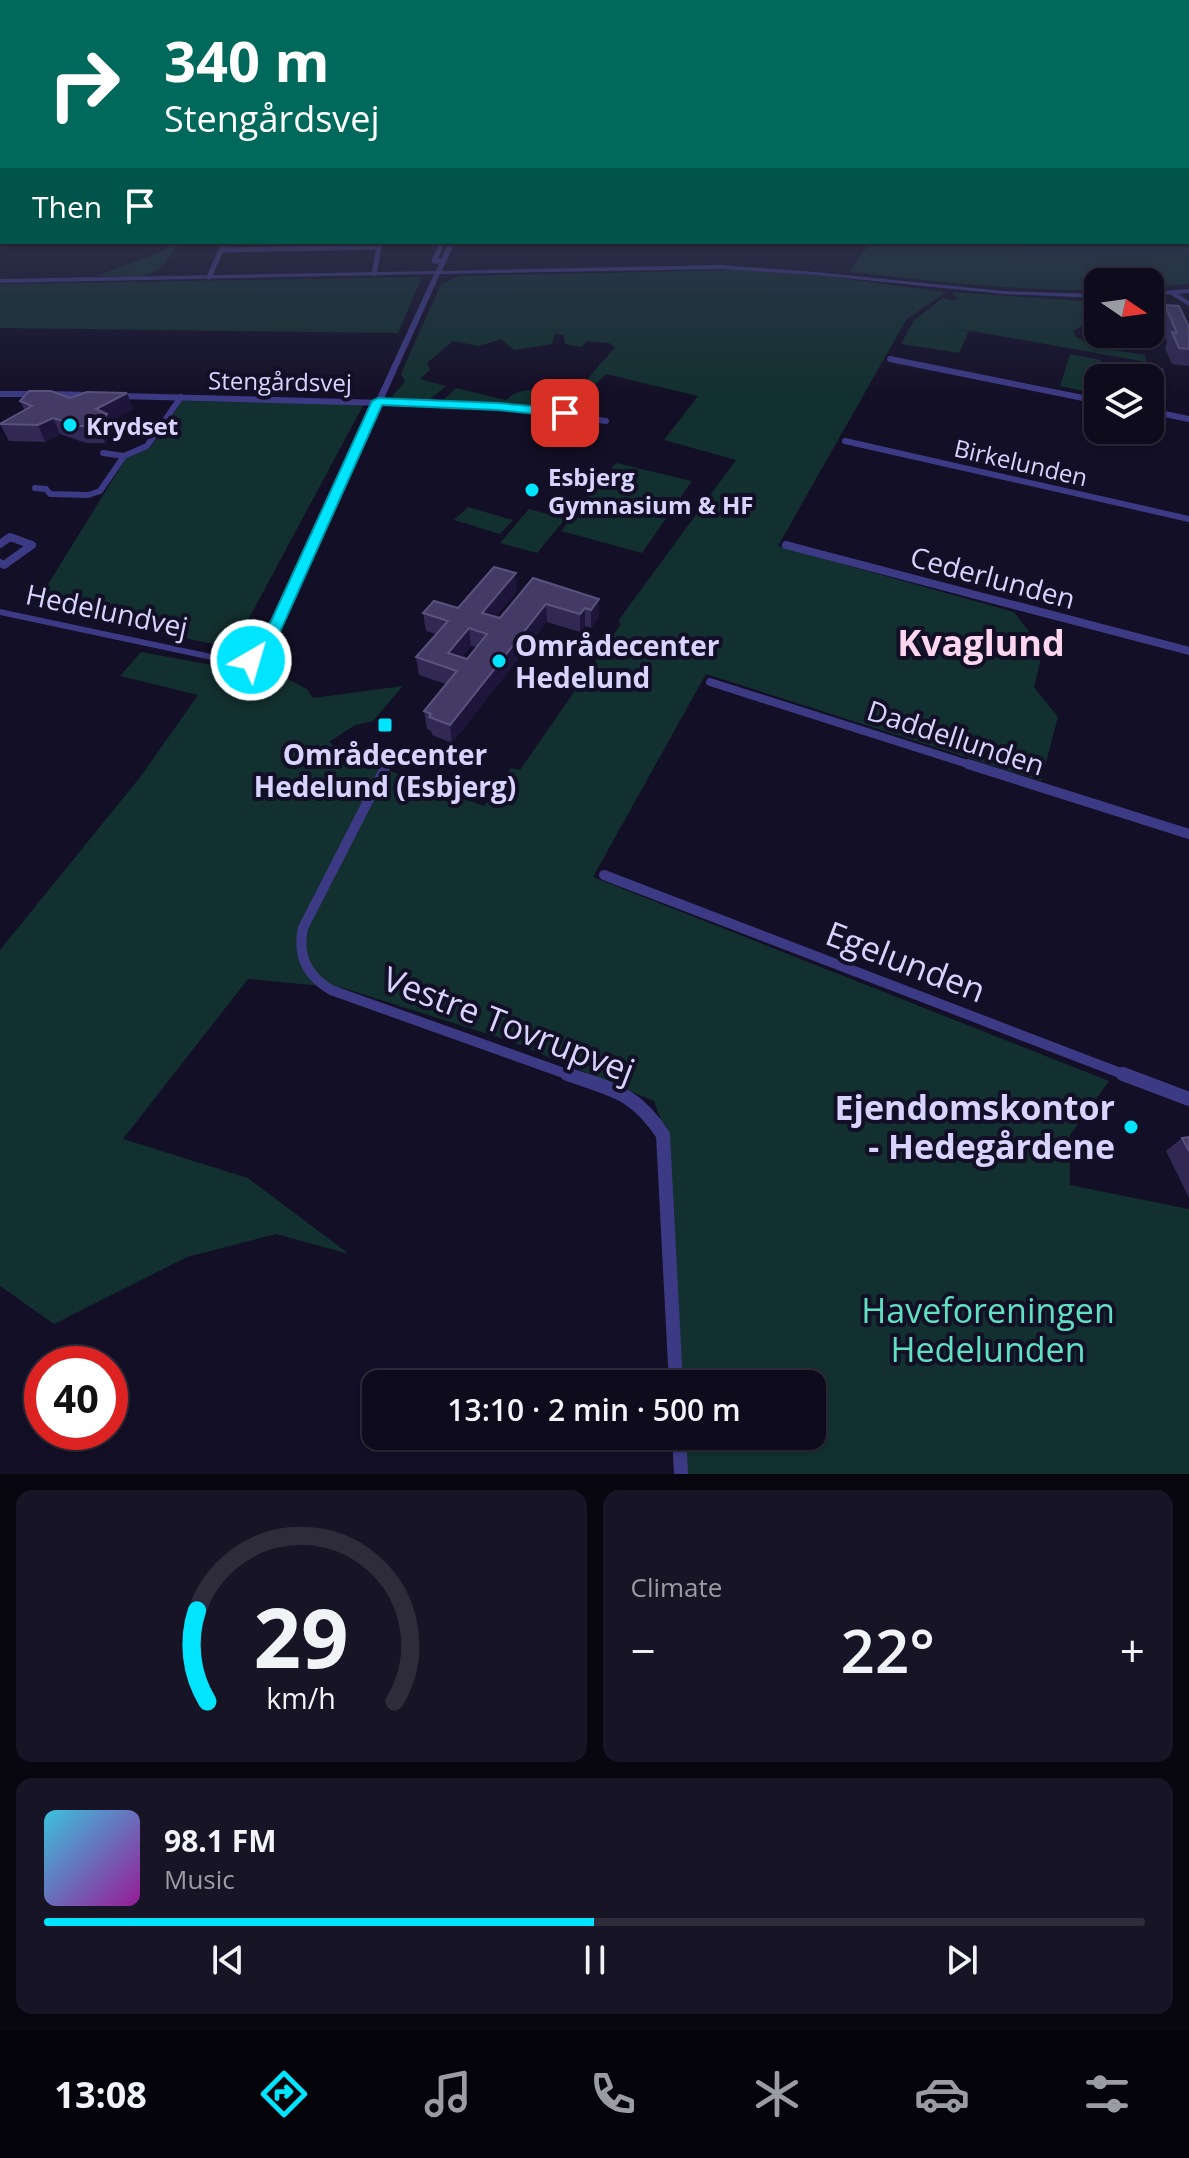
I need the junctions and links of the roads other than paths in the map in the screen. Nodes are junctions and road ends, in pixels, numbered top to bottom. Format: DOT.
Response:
graph roads {
  1 [pos="443,261"];
  2 [pos="216,262"];
  3 [pos="376,262"];
  4 [pos="438,272"];
  5 [pos="374,274"];
  6 [pos="209,277"];
  7 [pos="0,281"];
  8 [pos="1187,292"];
  9 [pos="1164,293"];
  10 [pos="1171,293"];
  11 [pos="1084,295"];
  12 [pos="1189,304"];
  13 [pos="890,359"];
  14 [pos="0,394"];
  15 [pos="181,397"];
  16 [pos="1084,398"];
  17 [pos="378,401"];
  18 [pos="1164,414"];
  19 [pos="1189,419"];
  20 [pos="606,421"];
  21 [pos="845,441"];
  22 [pos="103,453"];
  23 [pos="124,456"];
  24 [pos="35,488"];
  25 [pos="1189,519"];
  26 [pos="0,544"];
  27 [pos="786,545"];
  28 [pos="0,563"];
  29 [pos="0,612"];
  30 [pos="1189,651"];
  31 [pos="710,682"];
  32 [pos="387,764"];
  33 [pos="1189,834"];
  34 [pos="604,875"];
  35 [pos="1189,1099"];
  36 [pos="675,1370"];
  37 [pos="680,1450"];
  38 [pos="681,1474"];
  1 -- 4 [label="street"];
  2 -- 6 [label="street"];
  3 -- 5 [label="street"];
  4 -- 5 [label="street"];
  4 -- 11 [label="street"];
  4 -- 17 [label="street"];
  5 -- 6 [label="street"];
  6 -- 7 [label="street"];
  8 -- 10 [label="street"];
  9 -- 10 [label="street"];
  10 -- 12 [label="street"];
  13 -- 16 [label="street"];
  14 -- 15 [label="street, Stengårdsvej"];
  15 -- 17 [label="street, Stengårdsvej"];
  15 -- 23 [label="street"];
  17 -- 20 [label="street, Stengårdsvej"];
  17 -- 29 [label="street, Hedelundvej"];
  18 -- 19 [label="street"];
  21 -- 25 [label="street, Birkelunden"];
  22 -- 23 [label="street"];
  23 -- 24 [label="street"];
  26 -- 28 [label="street, Hedelundvej"];
  27 -- 30 [label="street, Cederlunden"];
  31 -- 33 [label="street, Daddellunden"];
  32 -- 36 [label="street, Vestre Tovrupvej"];
  34 -- 35 [label="street, Egelunden"];
  37 -- 38 [label="street"];
}
